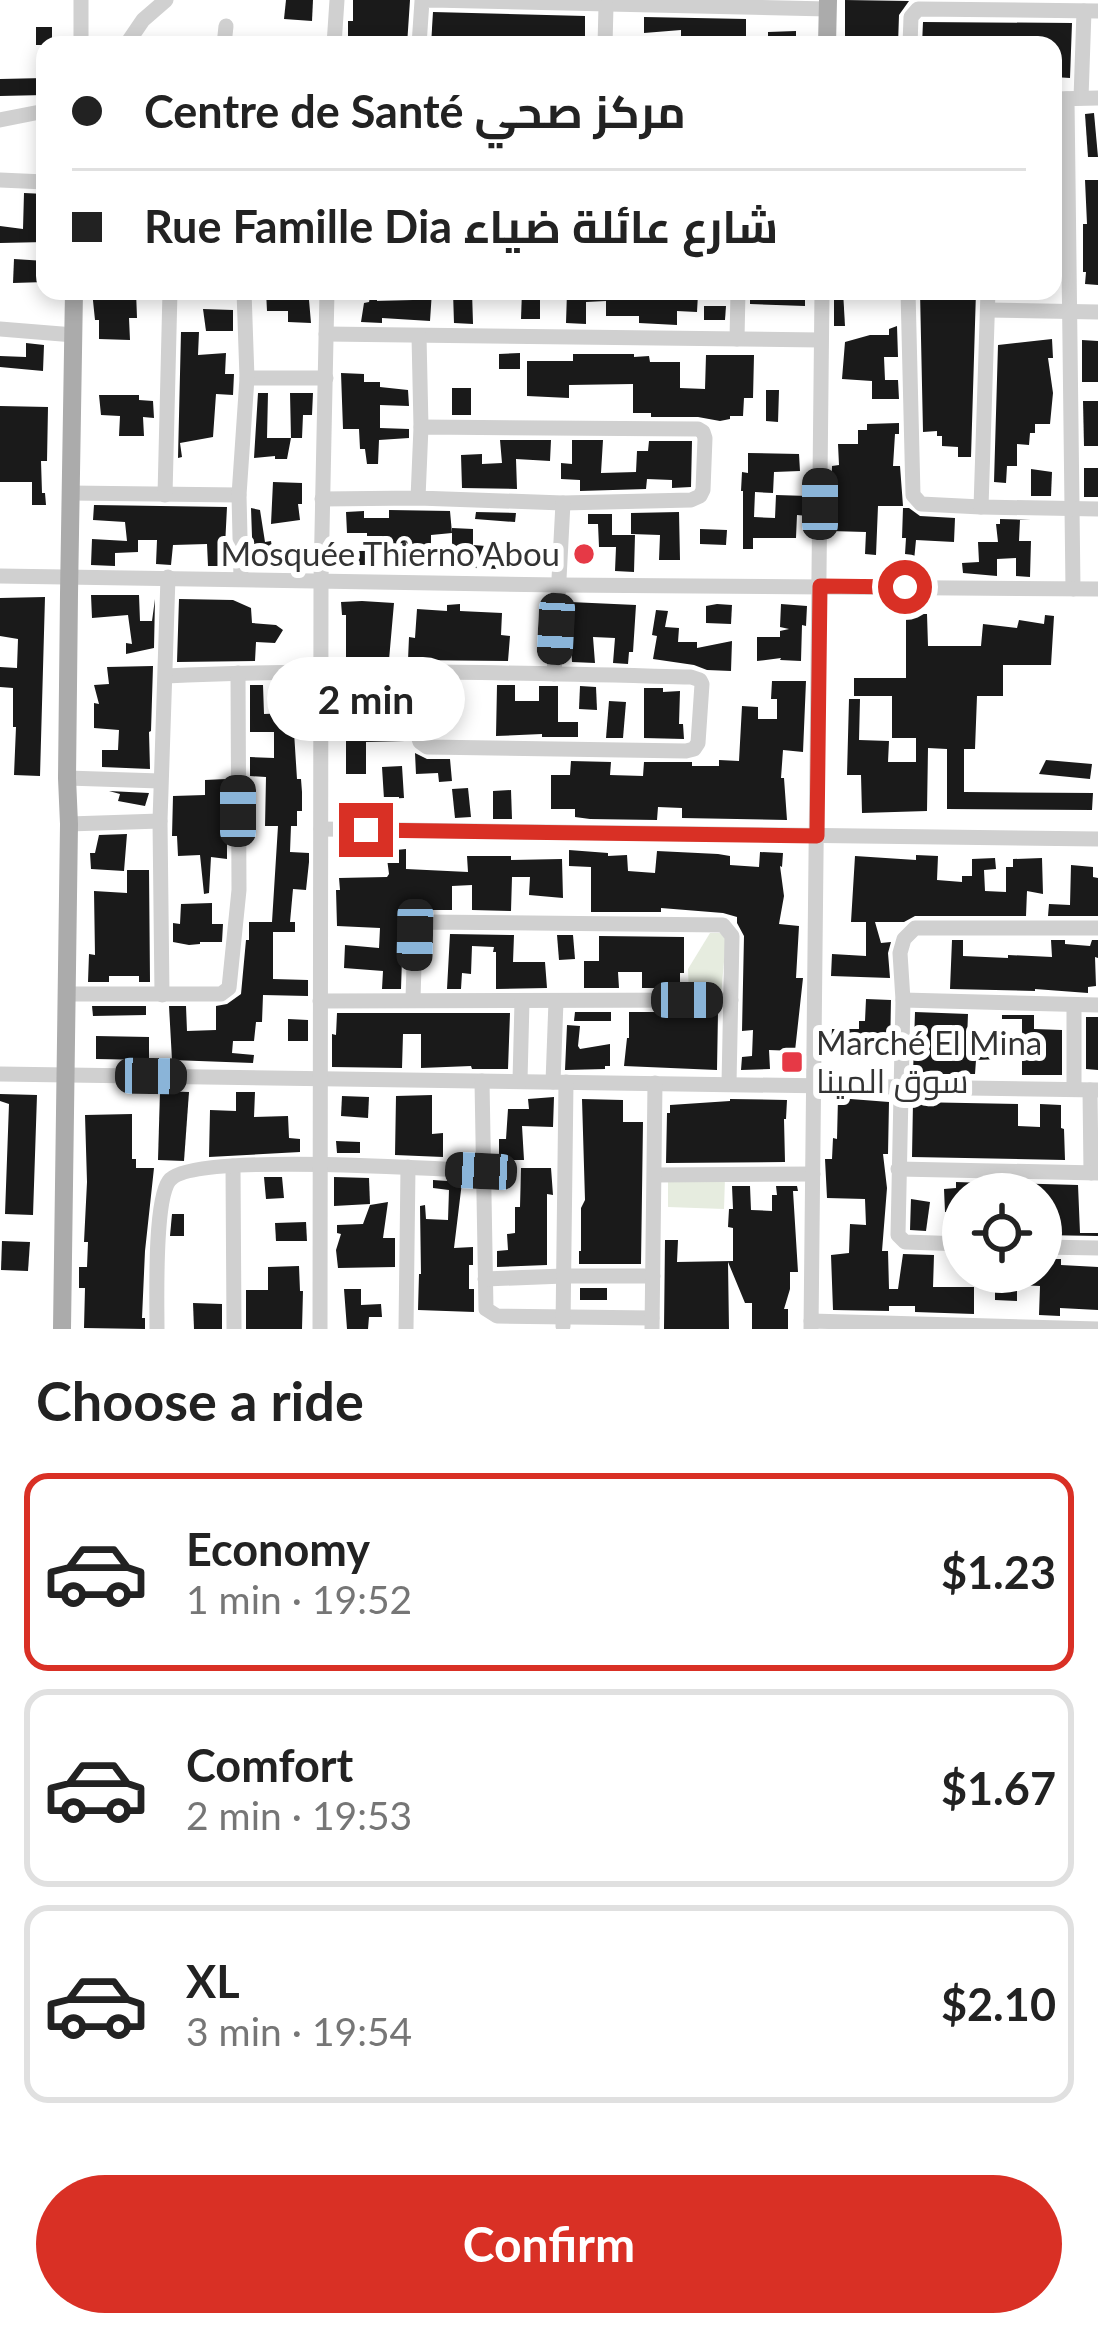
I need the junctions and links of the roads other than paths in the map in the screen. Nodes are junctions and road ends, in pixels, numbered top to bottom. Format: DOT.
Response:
graph roads {
  1 [pos="81,0"];
  2 [pos="166,0"];
  3 [pos="337,0"];
  4 [pos="422,1"];
  5 [pos="736,4"];
  6 [pos="828,4"];
  7 [pos="944,4"];
  8 [pos="606,5"];
  9 [pos="1091,11"];
  10 [pos="226,26"];
  11 [pos="81,36"];
  12 [pos="132,36"];
  13 [pos="225,36"];
  14 [pos="335,36"];
  15 [pos="419,36"];
  16 [pos="605,36"];
  17 [pos="827,36"];
  18 [pos="910,36"];
  19 [pos="1075,98"];
  20 [pos="36,113"];
  21 [pos="0,120"];
  22 [pos="0,180"];
  23 [pos="36,182"];
  24 [pos="74,300"];
  25 [pos="170,300"];
  26 [pos="244,300"];
  27 [pos="327,300"];
  28 [pos="738,300"];
  29 [pos="822,300"];
  30 [pos="908,300"];
  31 [pos="988,300"];
  32 [pos="988,310"];
  33 [pos="1069,311"];
  34 [pos="1098,312"];
  35 [pos="0,329"];
  36 [pos="326,334"];
  37 [pos="74,335"];
  38 [pos="419,335"];
  39 [pos="737,339"];
  40 [pos="820,340"];
  41 [pos="247,378"];
  42 [pos="326,378"];
  43 [pos="422,427"];
  44 [pos="70,493"];
  45 [pos="165,495"];
  46 [pos="239,495"];
  47 [pos="418,498"];
  48 [pos="322,499"];
  49 [pos="563,503"];
  50 [pos="981,507"];
  51 [pos="1098,509"];
  52 [pos="1072,510"];
  53 [pos="0,575"];
  54 [pos="69,577"];
  55 [pos="168,578"];
  56 [pos="241,578"];
  57 [pos="321,580"];
  58 [pos="559,585"];
  59 [pos="820,586"];
  60 [pos="1073,589"];
  61 [pos="1098,589"];
  62 [pos="238,673"];
  63 [pos="321,674"];
  64 [pos="415,674"];
  65 [pos="554,674"];
  66 [pos="166,676"];
  67 [pos="67,778"];
  68 [pos="160,781"];
  69 [pos="160,821"];
  70 [pos="69,824"];
  71 [pos="321,829"];
  72 [pos="817,836"];
  73 [pos="1098,839"];
  74 [pos="1098,928"];
  75 [pos="67,994"];
  76 [pos="161,995"];
  77 [pos="413,999"];
  78 [pos="556,1000"];
  79 [pos="730,1000"];
  80 [pos="903,1000"];
  81 [pos="320,1001"];
  82 [pos="522,1001"];
  83 [pos="1074,1005"];
  84 [pos="1098,1005"];
  85 [pos="0,1074"];
  86 [pos="66,1075"];
  87 [pos="320,1078"];
  88 [pos="482,1081"];
  89 [pos="520,1081"];
  90 [pos="560,1082"];
  91 [pos="655,1083"];
  92 [pos="729,1084"];
  93 [pos="814,1085"];
  94 [pos="901,1087"];
  95 [pos="1087,1090"];
  96 [pos="320,1164"];
  97 [pos="233,1166"];
  98 [pos="407,1167"];
  99 [pos="898,1169"];
  100 [pos="481,1171"];
  101 [pos="1095,1173"];
  102 [pos="813,1174"];
  103 [pos="656,1175"];
  104 [pos="942,1243"];
  105 [pos="1062,1247"];
  106 [pos="1098,1248"];
  107 [pos="564,1276"];
  108 [pos="653,1276"];
  109 [pos="485,1279"];
  110 [pos="652,1323"];
  111 [pos="563,1324"];
  112 [pos="811,1325"];
  113 [pos="1002,1328"];
  114 [pos="62,1329"];
  115 [pos="158,1329"];
  116 [pos="234,1329"];
  117 [pos="320,1329"];
  118 [pos="406,1329"];
  119 [pos="1098,1329"];
  1 -- 11 [label="street"];
  2 -- 12 [label="street"];
  3 -- 14 [label="street"];
  4 -- 8 [label="street"];
  4 -- 15 [label="street"];
  5 -- 6 [label="street"];
  5 -- 8 [label="street"];
  6 -- 17 [label="main road"];
  7 -- 9 [label="street"];
  7 -- 18 [label="street"];
  8 -- 16 [label="street"];
  9 -- 19 [label="street"];
  10 -- 13 [label="street"];
  19 -- 33 [label="street"];
  20 -- 21 [label="street"];
  22 -- 23 [label="street"];
  24 -- 37 [label="main road"];
  25 -- 45 [label="street"];
  26 -- 41 [label="street"];
  27 -- 36 [label="street"];
  28 -- 39 [label="street"];
  29 -- 40 [label="street"];
  30 -- 50 [label="street"];
  31 -- 32 [label="street"];
  32 -- 33 [label="street"];
  32 -- 50 [label="street"];
  33 -- 34 [label="street"];
  33 -- 52 [label="street"];
  35 -- 37 [label="street"];
  36 -- 38 [label="street"];
  36 -- 42 [label="street"];
  37 -- 44 [label="main road"];
  38 -- 39 [label="street"];
  38 -- 43 [label="street"];
  39 -- 40 [label="street"];
  40 -- 59 [label="street"];
  41 -- 42 [label="street"];
  41 -- 46 [label="street"];
  42 -- 48 [label="street"];
  43 -- 47 [label="street"];
  43 -- 49 [label="street"];
  44 -- 45 [label="street"];
  44 -- 54 [label="main road"];
  45 -- 46 [label="street"];
  46 -- 56 [label="street"];
  47 -- 48 [label="street"];
  47 -- 49 [label="street"];
  48 -- 57 [label="street"];
  49 -- 58 [label="street"];
  50 -- 52 [label="street"];
  51 -- 52 [label="street"];
  52 -- 60 [label="street"];
  53 -- 54 [label="street"];
  54 -- 55 [label="street"];
  54 -- 67 [label="main road"];
  55 -- 56 [label="street"];
  55 -- 66 [label="street"];
  56 -- 57 [label="street"];
  57 -- 58 [label="street"];
  57 -- 63 [label="street"];
  58 -- 59 [label="street"];
  58 -- 65 [label="street"];
  59 -- 60 [label="street"];
  59 -- 72 [label="street"];
  60 -- 61 [label="street"];
  62 -- 63 [label="street"];
  62 -- 66 [label="street"];
  62 -- 76 [label="street"];
  63 -- 64 [label="street"];
  63 -- 71 [label="street"];
  64 -- 65 [label="street"];
  64 -- 65 [label="street"];
  66 -- 68 [label="street"];
  67 -- 68 [label="street"];
  67 -- 70 [label="main road"];
  68 -- 69 [label="street"];
  69 -- 70 [label="street"];
  69 -- 76 [label="street"];
  70 -- 75 [label="main road"];
  71 -- 72 [label="street"];
  71 -- 81 [label="street"];
  72 -- 73 [label="street"];
  72 -- 93 [label="street"];
  74 -- 80 [label="street"];
  75 -- 76 [label="street"];
  75 -- 86 [label="main road"];
  77 -- 79 [label="street"];
  77 -- 81 [label="street"];
  77 -- 82 [label="street"];
  78 -- 79 [label="street"];
  78 -- 82 [label="street"];
  78 -- 90 [label="street"];
  79 -- 92 [label="street"];
  80 -- 83 [label="street"];
  80 -- 94 [label="street"];
  81 -- 87 [label="street"];
  82 -- 89 [label="street"];
  83 -- 84 [label="street"];
  83 -- 95 [label="street"];
  85 -- 86 [label="street"];
  86 -- 87 [label="street"];
  86 -- 114 [label="main road"];
  87 -- 88 [label="street"];
  87 -- 96 [label="street"];
  88 -- 89 [label="street"];
  88 -- 100 [label="street"];
  89 -- 90 [label="street"];
  90 -- 91 [label="street"];
  90 -- 107 [label="street"];
  91 -- 92 [label="street"];
  91 -- 103 [label="street"];
  92 -- 93 [label="street"];
  93 -- 94 [label="street"];
  93 -- 102 [label="street"];
  94 -- 95 [label="street"];
  94 -- 99 [label="street"];
  95 -- 101 [label="street"];
  96 -- 97 [label="street"];
  96 -- 98 [label="street"];
  96 -- 117 [label="street"];
  97 -- 115 [label="street"];
  97 -- 116 [label="street"];
  98 -- 100 [label="street"];
  98 -- 118 [label="street"];
  99 -- 101 [label="street"];
  99 -- 104 [label="street"];
  100 -- 109 [label="street"];
  102 -- 103 [label="street"];
  102 -- 112 [label="street"];
  103 -- 108 [label="street"];
  105 -- 106 [label="street"];
  107 -- 108 [label="street"];
  107 -- 109 [label="street"];
  107 -- 111 [label="street"];
  108 -- 110 [label="street"];
  109 -- 111 [label="street"];
  110 -- 111 [label="street"];
  112 -- 113 [label="street"];
  113 -- 119 [label="street"];
}
